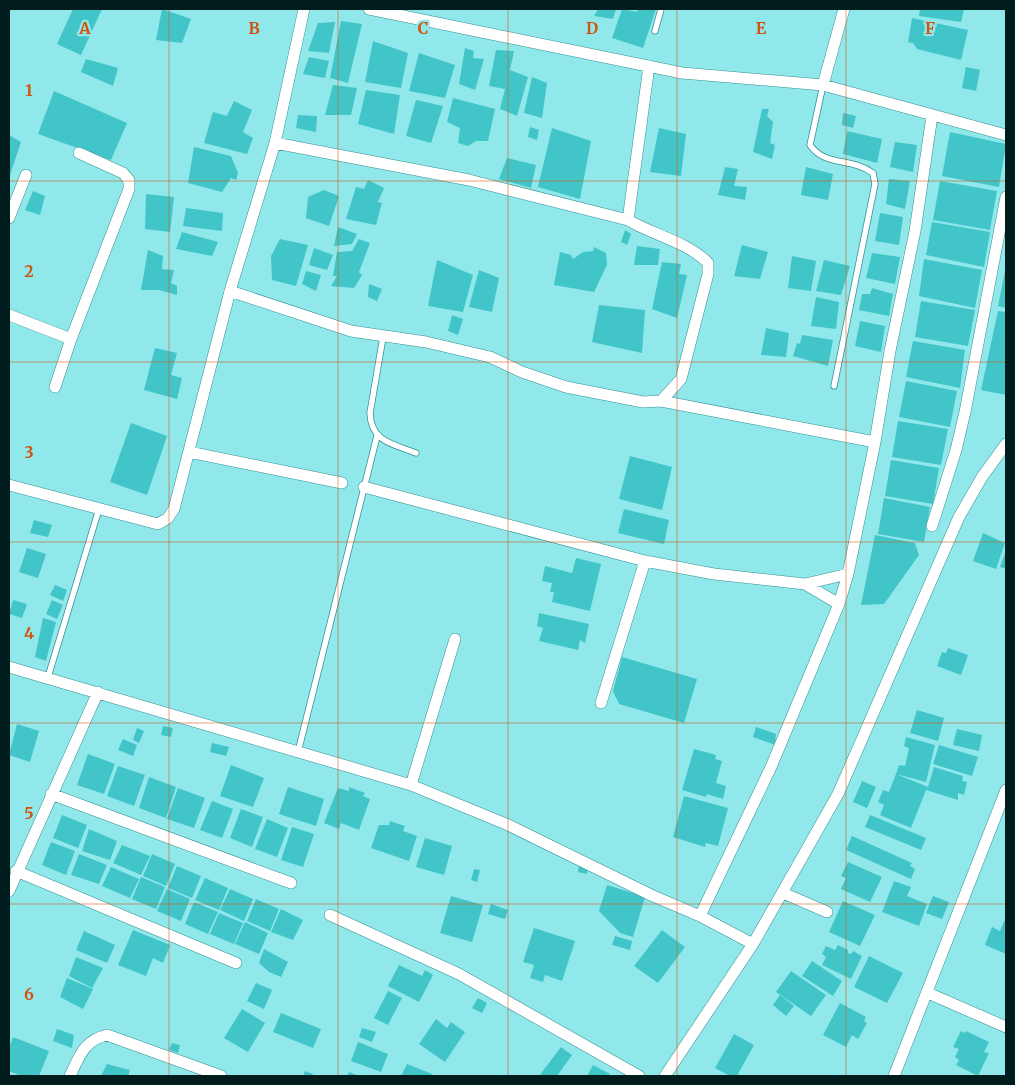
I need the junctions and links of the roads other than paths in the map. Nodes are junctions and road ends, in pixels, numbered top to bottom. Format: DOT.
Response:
graph roads {
  1 [pos="304,9"];
  2 [pos="369,9"];
  3 [pos="661,9"];
  4 [pos="844,9"];
  5 [pos="655,31"];
  6 [pos="648,66"];
  7 [pos="823,85"];
  8 [pos="932,116"];
  9 [pos="1006,135"];
  10 [pos="275,143"];
  11 [pos="79,153"];
  12 [pos="26,175"];
  13 [pos="1006,197"];
  14 [pos="9,218"];
  15 [pos="628,220"];
  16 [pos="230,291"];
  17 [pos="9,315"];
  18 [pos="383,337"];
  19 [pos="71,340"];
  20 [pos="834,386"];
  21 [pos="55,387"];
  22 [pos="661,401"];
  23 [pos="377,436"];
  24 [pos="875,442"];
  25 [pos="1006,444"];
  26 [pos="189,452"];
  27 [pos="416,452"];
  28 [pos="342,483"];
  29 [pos="9,485"];
  30 [pos="364,487"];
  31 [pos="100,509"];
  32 [pos="932,526"];
  33 [pos="644,561"];
  34 [pos="848,574"];
  35 [pos="805,584"];
  36 [pos="839,604"];
  37 [pos="456,639"];
  38 [pos="9,667"];
  39 [pos="48,677"];
  40 [pos="98,692"];
  41 [pos="601,704"];
  42 [pos="298,753"];
  43 [pos="411,785"];
  44 [pos="1006,790"];
  45 [pos="51,794"];
  46 [pos="16,871"];
  47 [pos="291,883"];
  48 [pos="9,891"];
  49 [pos="783,893"];
  50 [pos="827,912"];
  51 [pos="330,914"];
  52 [pos="700,916"];
  53 [pos="753,944"];
  54 [pos="236,963"];
  55 [pos="928,993"];
  56 [pos="1006,1027"];
  57 [pos="70,1076"];
  58 [pos="220,1076"];
  59 [pos="639,1076"];
  60 [pos="665,1076"];
  61 [pos="894,1076"];
  1 -- 10 [label="street"];
  2 -- 6 [label="street"];
  3 -- 5 [label="lane"];
  4 -- 7 [label="street"];
  6 -- 7 [label="street"];
  6 -- 15 [label="street"];
  7 -- 8 [label="street"];
  7 -- 20 [label="lane"];
  8 -- 9 [label="street"];
  8 -- 24 [label="street"];
  10 -- 15 [label="street"];
  10 -- 16 [label="street"];
  11 -- 19 [label="street"];
  12 -- 14 [label="street"];
  13 -- 32 [label="street"];
  15 -- 22 [label="street"];
  16 -- 18 [label="street"];
  16 -- 26 [label="street"];
  17 -- 19 [label="street"];
  18 -- 22 [label="street"];
  18 -- 23 [label="lane"];
  19 -- 21 [label="street"];
  22 -- 24 [label="street"];
  23 -- 27 [label="lane"];
  23 -- 30 [label="lane"];
  24 -- 34 [label="street"];
  25 -- 49 [label="street"];
  26 -- 28 [label="street"];
  26 -- 31 [label="street"];
  29 -- 31 [label="street"];
  30 -- 33 [label="street"];
  30 -- 42 [label="lane"];
  31 -- 39 [label="lane"];
  33 -- 35 [label="street"];
  33 -- 41 [label="street"];
  34 -- 35 [label="street"];
  34 -- 36 [label="street"];
  35 -- 36 [label="street"];
  36 -- 52 [label="street"];
  37 -- 43 [label="street"];
  38 -- 39 [label="street"];
  39 -- 40 [label="street"];
  40 -- 42 [label="street"];
  40 -- 45 [label="street"];
  42 -- 43 [label="street"];
  43 -- 52 [label="street"];
  44 -- 55 [label="street"];
  45 -- 46 [label="street"];
  45 -- 47 [label="street"];
  46 -- 48 [label="street"];
  46 -- 54 [label="street"];
  49 -- 50 [label="street"];
  49 -- 53 [label="street"];
  51 -- 59 [label="street"];
  52 -- 53 [label="street"];
  53 -- 60 [label="street"];
  55 -- 56 [label="street"];
  55 -- 61 [label="street"];
  57 -- 58 [label="street"];
}
